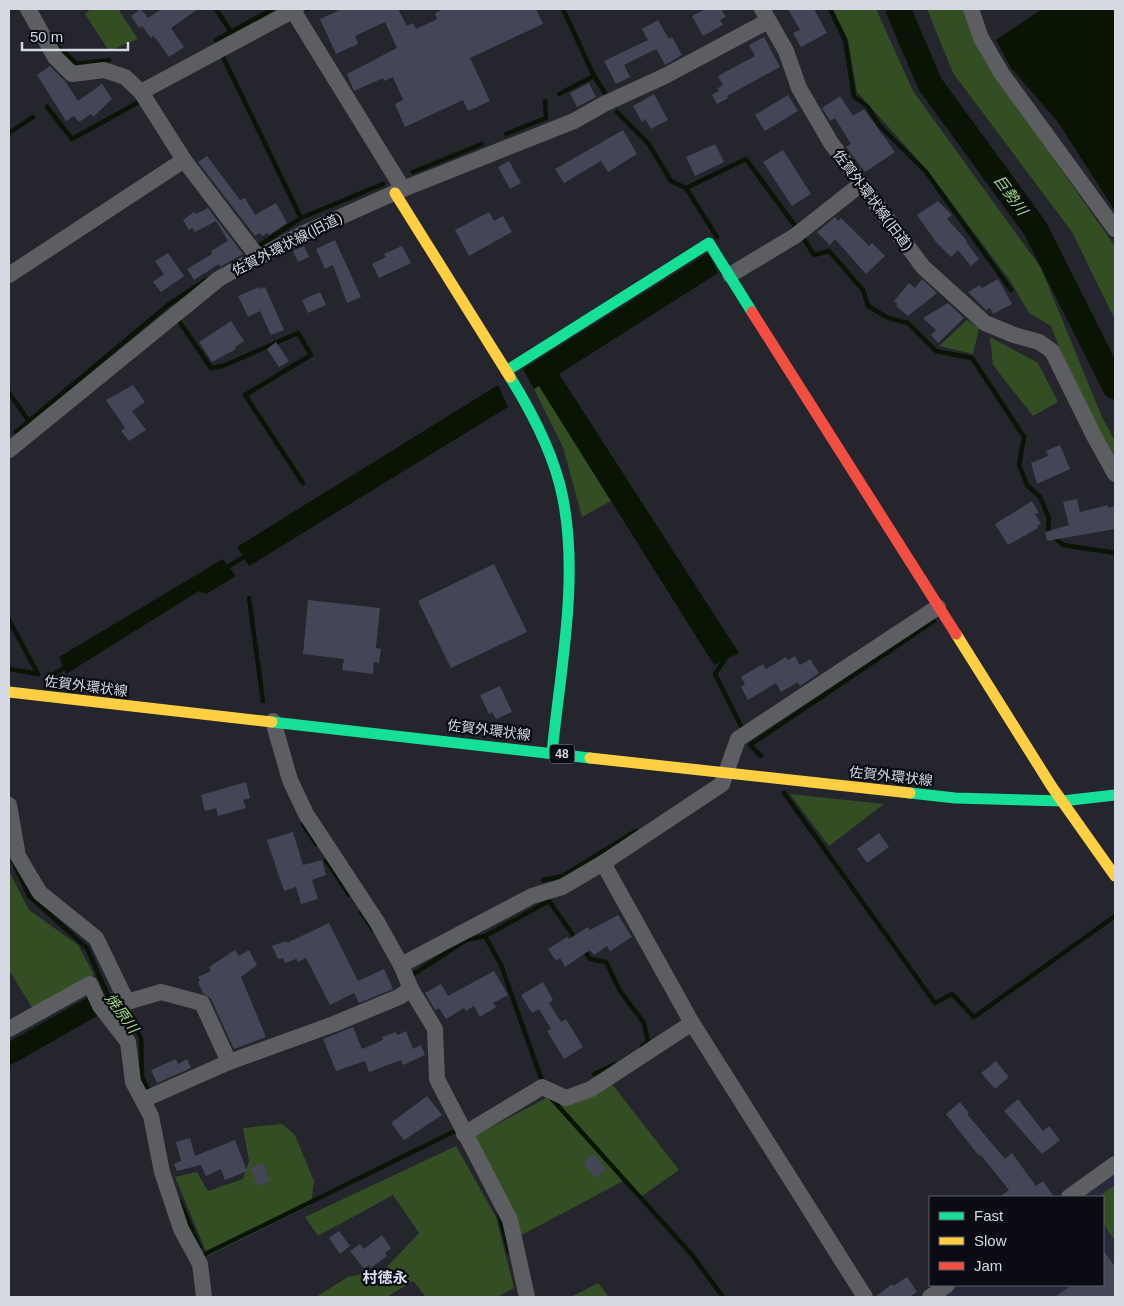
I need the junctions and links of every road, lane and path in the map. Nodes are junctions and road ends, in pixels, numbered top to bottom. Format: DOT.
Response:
graph roads {
  1 [pos="28,9"];
  2 [pos="294,9"];
  3 [pos="971,9"];
  4 [pos="765,15"];
  5 [pos="141,92"];
  6 [pos="184,160"];
  7 [pos="861,184"];
  8 [pos="399,191"];
  9 [pos="1115,229"];
  10 [pos="258,257"];
  11 [pos="723,265"];
  12 [pos="9,275"];
  13 [pos="506,371"];
  14 [pos="9,450"];
  15 [pos="1115,474"];
  16 [pos="938,607"];
  17 [pos="9,692"];
  18 [pos="273,721"];
  19 [pos="552,753"];
  20 [pos="725,774"];
  21 [pos="1115,794"];
  22 [pos="1062,801"];
  23 [pos="9,806"];
  24 [pos="603,863"];
  25 [pos="1115,876"];
  26 [pos="405,981"];
  27 [pos="692,1023"];
  28 [pos="9,1029"];
  29 [pos="228,1062"];
  30 [pos="144,1100"];
  31 [pos="464,1134"];
  32 [pos="1115,1164"];
  33 [pos="1070,1196"];
  34 [pos="946,1286"];
  35 [pos="204,1297"];
  36 [pos="527,1297"];
  37 [pos="865,1297"];
  38 [pos="930,1297"];
  1 -- 5 [label="street"];
  2 -- 5 [label="street"];
  2 -- 8 [label="street"];
  3 -- 9 [label="street"];
  4 -- 7 [label="street, 佐賀外環状線(旧道)"];
  4 -- 8 [label="street, 佐賀外環状線(旧道)"];
  5 -- 6 [label="street"];
  6 -- 10 [label="street"];
  6 -- 12 [label="street"];
  7 -- 11 [label="street"];
  7 -- 15 [label="street, 佐賀外環状線(旧道)"];
  8 -- 10 [label="street, 佐賀外環状線(旧道)"];
  8 -- 13 [label="street"];
  10 -- 14 [label="street, 佐賀外環状線(旧道)"];
  11 -- 13 [label="street"];
  11 -- 16 [label="street"];
  13 -- 19 [label="street"];
  16 -- 20 [label="street"];
  16 -- 22 [label="street"];
  17 -- 18 [label="street, 佐賀外環状線 / 48"];
  18 -- 19 [label="street, 佐賀外環状線 / 48"];
  18 -- 26 [label="street"];
  19 -- 20 [label="street, 佐賀外環状線 / 48"];
  20 -- 22 [label="street, 佐賀外環状線 / 48"];
  20 -- 24 [label="street"];
  21 -- 22 [label="street, 佐賀外環状線 / 48"];
  22 -- 25 [label="street"];
  23 -- 29 [label="street"];
  24 -- 26 [label="street"];
  24 -- 27 [label="street"];
  26 -- 29 [label="street"];
  26 -- 31 [label="street"];
  27 -- 31 [label="street"];
  27 -- 37 [label="street"];
  28 -- 30 [label="street"];
  29 -- 30 [label="street"];
  30 -- 35 [label="street"];
  31 -- 36 [label="street"];
  32 -- 33 [label="street"];
  34 -- 38 [label="street"];
}
